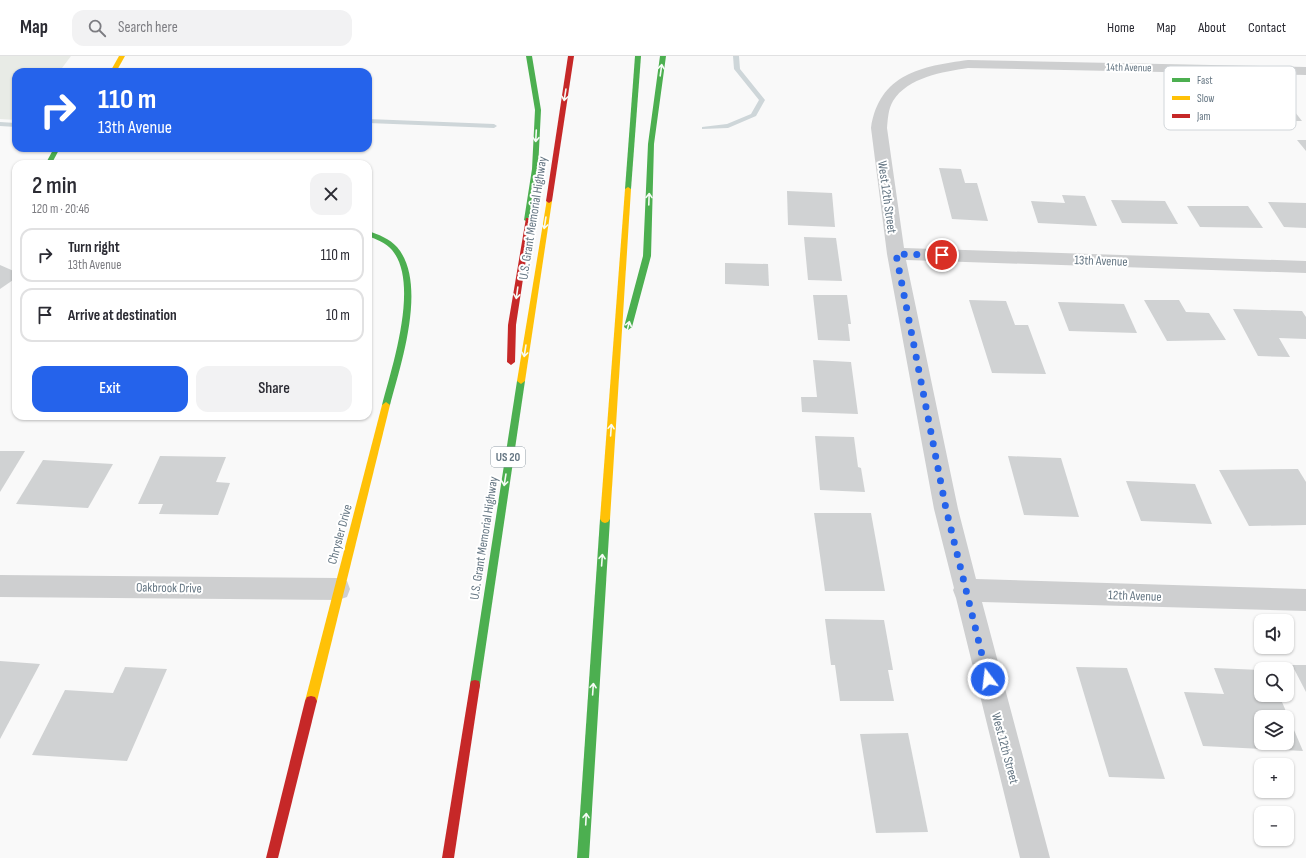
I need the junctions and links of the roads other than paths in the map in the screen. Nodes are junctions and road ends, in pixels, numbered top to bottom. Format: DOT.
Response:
graph roads {
  1 [pos="122,56"];
  2 [pos="529,56"];
  3 [pos="571,56"];
  4 [pos="638,56"];
  5 [pos="663,56"];
  6 [pos="952,66"];
  7 [pos="115,68"];
  8 [pos="1164,68"];
  9 [pos="1296,71"];
  10 [pos="1306,71"];
  11 [pos="372,235"];
  12 [pos="896,254"];
  13 [pos="1306,267"];
  14 [pos="511,372"];
  15 [pos="614,378"];
  16 [pos="510,388"];
  17 [pos="509,450"];
  18 [pos="0,586"];
  19 [pos="338,589"];
  20 [pos="965,590"];
  21 [pos="1306,600"];
  22 [pos="272,858"];
  23 [pos="448,858"];
  24 [pos="583,858"];
  25 [pos="1035,858"];
  1 -- 7 [label="main road"];
  2 -- 14 [label="main road, one-way"];
  3 -- 17 [label="main road, U.S. Grant Memorial Highway / US 20, one-way"];
  4 -- 15 [label="main road"];
  15 -- 5 [label="main road, one-way"];
  6 -- 8 [label="street, 14th Avenue"];
  6 -- 12 [label="street, West 12th Street"];
  9 -- 10 [label="street, 14th Avenue"];
  11 -- 19 [label="main road, Chrysler Drive"];
  12 -- 13 [label="street, 13th Avenue"];
  12 -- 20 [label="street, West 12th Street"];
  24 -- 15 [label="main road, one-way"];
  16 -- 17 [label="main road"];
  17 -- 23 [label="main road, U.S. Grant Memorial Highway / US 20, one-way"];
  18 -- 19 [label="street, Oakbrook Drive"];
  19 -- 22 [label="main road, Chrysler Drive"];
  20 -- 21 [label="street, 12th Avenue"];
  20 -- 25 [label="street, West 12th Street"];
}
